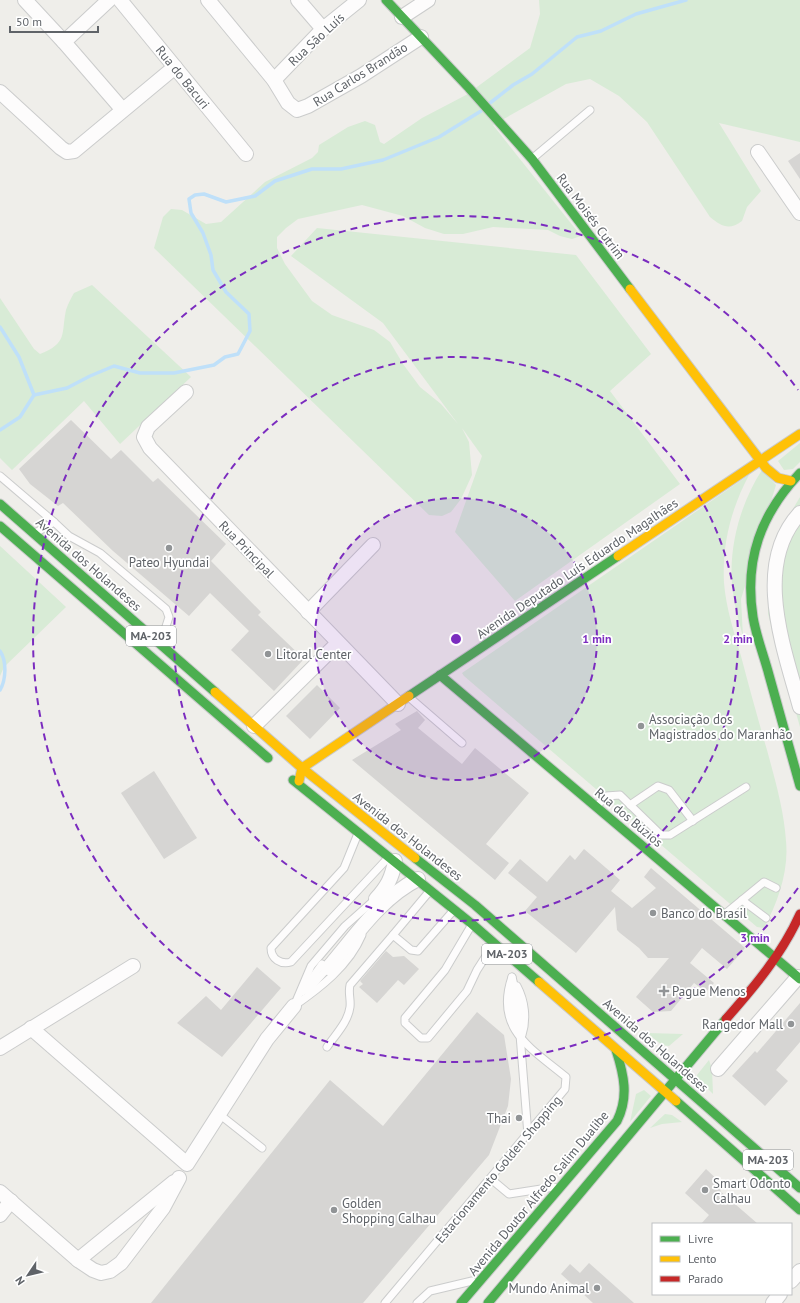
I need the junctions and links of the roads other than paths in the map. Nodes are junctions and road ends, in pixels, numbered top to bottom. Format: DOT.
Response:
graph roads {
  1 [pos="25,0"];
  2 [pos="109,0"];
  3 [pos="120,0"];
  4 [pos="208,0"];
  5 [pos="298,0"];
  6 [pos="359,0"];
  7 [pos="386,0"];
  8 [pos="428,0"];
  9 [pos="402,17"];
  10 [pos="323,29"];
  11 [pos="421,37"];
  12 [pos="64,42"];
  13 [pos="175,67"];
  14 [pos="274,80"];
  15 [pos="0,92"];
  16 [pos="122,109"];
  17 [pos="590,110"];
  18 [pos="758,152"];
  19 [pos="246,154"];
  20 [pos="532,159"];
  21 [pos="800,213"];
  22 [pos="186,392"];
  23 [pos="800,434"];
  24 [pos="760,460"];
  25 [pos="800,473"];
  26 [pos="0,476"];
  27 [pos="791,481"];
  28 [pos="0,504"];
  29 [pos="800,513"];
  30 [pos="54,522"];
  31 [pos="0,526"];
  32 [pos="34,534"];
  33 [pos="373,545"];
  34 [pos="308,612"];
  35 [pos="338,643"];
  36 [pos="161,644"];
  37 [pos="440,675"];
  38 [pos="403,700"];
  39 [pos="800,707"];
  40 [pos="254,726"];
  41 [pos="462,743"];
  42 [pos="275,764"];
  43 [pos="302,768"];
  44 [pos="283,771"];
  45 [pos="298,784"];
  46 [pos="800,786"];
  47 [pos="746,788"];
  48 [pos="630,805"];
  49 [pos="596,806"];
  50 [pos="694,821"];
  51 [pos="358,834"];
  52 [pos="392,859"];
  53 [pos="418,879"];
  54 [pos="776,888"];
  55 [pos="431,889"];
  56 [pos="742,900"];
  57 [pos="372,902"];
  58 [pos="454,909"];
  59 [pos="725,914"];
  60 [pos="800,914"];
  61 [pos="766,918"];
  62 [pos="370,919"];
  63 [pos="472,924"];
  64 [pos="393,935"];
  65 [pos="494,943"];
  66 [pos="776,957"];
  67 [pos="512,958"];
  68 [pos="133,966"];
  69 [pos="325,966"];
  70 [pos="512,977"];
  71 [pos="799,978"];
  72 [pos="294,1006"];
  73 [pos="31,1028"];
  74 [pos="521,1039"];
  75 [pos="327,1047"];
  76 [pos="0,1048"];
  77 [pos="616,1050"];
  78 [pos="718,1069"];
  79 [pos="677,1081"];
  80 [pos="666,1093"];
  81 [pos="219,1114"];
  82 [pos="528,1135"];
  83 [pos="262,1148"];
  84 [pos="187,1164"];
  85 [pos="179,1178"];
  86 [pos="491,1179"];
  87 [pos="562,1186"];
  88 [pos="800,1188"];
  89 [pos="0,1192"];
  90 [pos="11,1201"];
  91 [pos="800,1210"];
  92 [pos="0,1215"];
  93 [pos="78,1260"];
  94 [pos="800,1271"];
  95 [pos="792,1280"];
  96 [pos="486,1284"];
  97 [pos="779,1295"];
  98 [pos="385,1303"];
  99 [pos="417,1303"];
  100 [pos="462,1303"];
  101 [pos="487,1303"];
  102 [pos="773,1303"];
  1 -- 12 [label="street"];
  2 -- 12 [label="street"];
  3 -- 13 [label="street, Rua do Bacuri"];
  4 -- 14 [label="street, Rua Carlos Brandão"];
  5 -- 10 [label="street"];
  6 -- 10 [label="street, Rua São Luís"];
  7 -- 9 [label="main road, Rua Moisés Cutrim"];
  8 -- 9 [label="street"];
  9 -- 11 [label="main road, Rua Moisés Cutrim"];
  10 -- 14 [label="street, Rua São Luís"];
  11 -- 14 [label="street, Rua Carlos Brandão"];
  11 -- 20 [label="main road, Rua Moisés Cutrim"];
  12 -- 16 [label="street"];
  13 -- 16 [label="street"];
  13 -- 19 [label="street, Rua do Bacuri"];
  15 -- 16 [label="street"];
  17 -- 20 [label="lane"];
  18 -- 21 [label="street"];
  20 -- 24 [label="main road, Rua Moisés Cutrim"];
  22 -- 34 [label="street, Rua Principal"];
  23 -- 24 [label="main road, Avenida Deputado Luís Eduardo Magalhães"];
  24 -- 27 [label="main road, Rua Moisés Cutrim"];
  24 -- 37 [label="main road, Avenida Deputado Luís Eduardo Magalhães"];
  25 -- 27 [label="main road"];
  26 -- 30 [label="lane"];
  27 -- 46 [label="main road"];
  28 -- 32 [label="main road, Avenida dos Holandeses / MA-203"];
  29 -- 39 [label="street"];
  30 -- 32 [label="lane"];
  30 -- 36 [label="lane"];
  31 -- 42 [label="main road, MA-203"];
  32 -- 36 [label="main road, Avenida dos Holandeses / MA-203"];
  33 -- 34 [label="street"];
  34 -- 35 [label="street, Rua Principal"];
  35 -- 38 [label="street, Rua Principal"];
  35 -- 40 [label="street"];
  36 -- 40 [label="main road, Avenida dos Holandeses / MA-203"];
  37 -- 38 [label="main road, Avenida Deputado Luís Eduardo Magalhães"];
  37 -- 49 [label="main road, Rua dos Búzios"];
  38 -- 41 [label="lane"];
  38 -- 43 [label="main road, Avenida Deputado Luís Eduardo Magalhães"];
  40 -- 43 [label="main road, Avenida dos Holandeses / MA-203"];
  43 -- 45 [label="main road"];
  43 -- 79 [label="main road, Avenida dos Holandeses / MA-203"];
  44 -- 45 [label="main road, MA-203"];
  45 -- 51 [label="main road, MA-203"];
  47 -- 50 [label="lane"];
  48 -- 49 [label="lane"];
  48 -- 50 [label="lane"];
  48 -- 50 [label="lane"];
  49 -- 59 [label="main road, Rua dos Búzios"];
  51 -- 52 [label="main road, MA-203"];
  51 -- 52 [label="lane"];
  52 -- 53 [label="main road, MA-203"];
  52 -- 57 [label="street"];
  53 -- 55 [label="main road, MA-203"];
  53 -- 62 [label="street"];
  54 -- 56 [label="lane"];
  55 -- 58 [label="main road, MA-203"];
  55 -- 64 [label="lane"];
  56 -- 59 [label="lane"];
  56 -- 61 [label="lane"];
  57 -- 69 [label="street"];
  57 -- 72 [label="lane"];
  58 -- 63 [label="main road, MA-203"];
  58 -- 64 [label="lane"];
  59 -- 66 [label="main road, Rua dos Búzios"];
  60 -- 66 [label="main road"];
  62 -- 69 [label="street"];
  62 -- 72 [label="lane"];
  63 -- 65 [label="main road, MA-203"];
  63 -- 65 [label="lane"];
  64 -- 75 [label="lane"];
  65 -- 67 [label="main road, MA-203"];
  66 -- 71 [label="main road, Rua dos Búzios"];
  66 -- 79 [label="main road"];
  67 -- 70 [label="lane, Estacionamento Golden Shopping"];
  67 -- 77 [label="main road, MA-203"];
  68 -- 73 [label="street"];
  69 -- 72 [label="lane"];
  70 -- 74 [label="lane, Estacionamento Golden Shopping"];
  70 -- 74 [label="lane, Estacionamento Golden Shopping"];
  71 -- 78 [label="street"];
  72 -- 81 [label="street"];
  73 -- 76 [label="street"];
  73 -- 84 [label="street"];
  74 -- 82 [label="lane"];
  74 -- 82 [label="lane, Estacionamento Golden Shopping"];
  77 -- 80 [label="main road, MA-203"];
  77 -- 87 [label="main road, Avenida Doutor Alfredo Salim Dualibe"];
  79 -- 80 [label="main road"];
  79 -- 88 [label="main road, Avenida dos Holandeses / MA-203"];
  80 -- 91 [label="main road, MA-203"];
  80 -- 101 [label="main road"];
  81 -- 83 [label="lane"];
  81 -- 84 [label="street"];
  82 -- 86 [label="lane, Estacionamento Golden Shopping"];
  84 -- 85 [label="lane"];
  85 -- 93 [label="street"];
  85 -- 93 [label="street"];
  86 -- 87 [label="lane, Estacionamento Golden Shopping"];
  86 -- 98 [label="lane, Estacionamento Golden Shopping"];
  87 -- 96 [label="main road, Avenida Doutor Alfredo Salim Dualibe"];
  89 -- 90 [label="street"];
  90 -- 92 [label="street"];
  90 -- 93 [label="street"];
  94 -- 95 [label="street"];
  96 -- 99 [label="lane"];
  96 -- 100 [label="main road, Avenida Doutor Alfredo Salim Dualibe"];
  96 -- 101 [label="main road"];
  97 -- 102 [label="street"];
}
